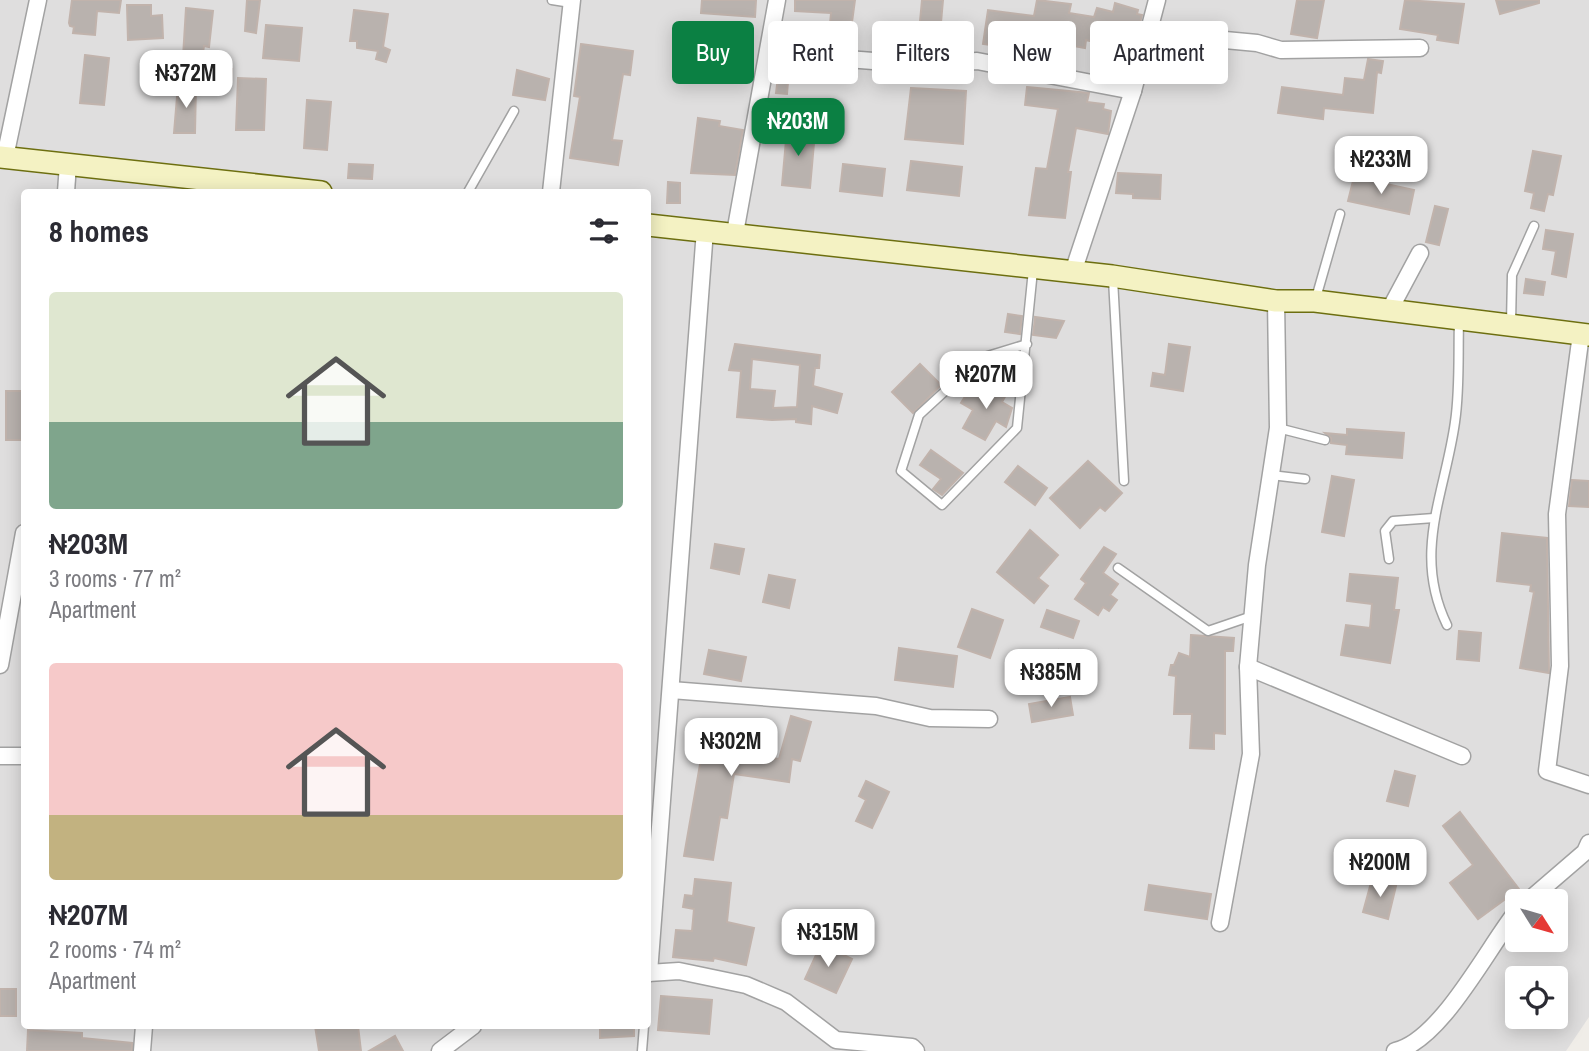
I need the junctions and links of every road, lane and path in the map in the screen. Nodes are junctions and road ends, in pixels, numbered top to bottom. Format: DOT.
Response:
graph roads {
  1 [pos="38,0"];
  2 [pos="552,0"];
  3 [pos="777,0"];
  4 [pos="1157,0"];
  5 [pos="572,2"];
  6 [pos="773,21"];
  7 [pos="1153,21"];
  8 [pos="1228,40"];
  9 [pos="1420,48"];
  10 [pos="768,52"];
  11 [pos="858,59"];
  12 [pos="1135,84"];
  13 [pos="1133,91"];
  14 [pos="514,111"];
  15 [pos="3,157"];
  16 [pos="68,164"];
  17 [pos="213,186"];
  18 [pos="66,189"];
  19 [pos="265,189"];
  20 [pos="470,189"];
  21 [pos="551,189"];
  22 [pos="1340,214"];
  23 [pos="651,225"];
  24 [pos="1534,226"];
  25 [pos="705,230"];
  26 [pos="735,233"];
  27 [pos="1420,253"];
  28 [pos="1033,267"];
  29 [pos="1073,272"];
  30 [pos="1112,276"];
  31 [pos="1276,301"];
  32 [pos="1315,301"];
  33 [pos="1389,312"];
  34 [pos="1459,320"];
  35 [pos="1511,326"];
  36 [pos="1585,334"];
  37 [pos="1027,344"];
  38 [pos="1278,428"];
  39 [pos="1325,440"];
  40 [pos="1271,475"];
  41 [pos="1305,479"];
  42 [pos="1124,481"];
  43 [pos="1434,518"];
  44 [pos="21,542"];
  45 [pos="1389,559"];
  46 [pos="1118,568"];
  47 [pos="7,586"];
  48 [pos="1252,616"];
  49 [pos="1447,625"];
  50 [pos="0,665"];
  51 [pos="1248,667"];
  52 [pos="671,690"];
  53 [pos="989,719"];
  54 [pos="0,756"];
  55 [pos="21,756"];
  56 [pos="1462,756"];
  57 [pos="1589,785"];
  58 [pos="1589,843"];
  59 [pos="1542,889"];
  60 [pos="1220,923"];
  61 [pos="1505,929"];
  62 [pos="651,940"];
  63 [pos="651,976"];
  64 [pos="144,1029"];
  65 [pos="469,1029"];
  66 [pos="644,1029"];
  67 [pos="908,1049"];
  68 [pos="142,1051"];
  69 [pos="440,1051"];
  70 [pos="642,1051"];
  71 [pos="1395,1051"];
  1 -- 15 [label="street"];
  2 -- 5 [label="lane"];
  3 -- 6 [label="street"];
  4 -- 7 [label="street"];
  5 -- 21 [label="street"];
  8 -- 9 [label="street"];
  10 -- 26 [label="street"];
  11 -- 13 [label="street"];
  12 -- 13 [label="street"];
  13 -- 29 [label="street"];
  14 -- 20 [label="lane"];
  15 -- 16 [label="main road"];
  16 -- 17 [label="main road"];
  16 -- 18 [label="street"];
  17 -- 19 [label="main road"];
  22 -- 32 [label="lane"];
  23 -- 25 [label="main road"];
  24 -- 35 [label="lane"];
  25 -- 26 [label="main road"];
  25 -- 52 [label="street"];
  26 -- 28 [label="main road"];
  27 -- 33 [label="street"];
  28 -- 29 [label="main road"];
  28 -- 37 [label="lane"];
  29 -- 30 [label="main road"];
  30 -- 31 [label="main road"];
  30 -- 42 [label="lane"];
  31 -- 32 [label="main road"];
  31 -- 38 [label="street"];
  32 -- 33 [label="main road"];
  33 -- 34 [label="main road"];
  34 -- 35 [label="main road"];
  34 -- 43 [label="lane"];
  35 -- 36 [label="main road"];
  36 -- 57 [label="street"];
  37 -- 37 [label="lane"];
  38 -- 39 [label="lane"];
  38 -- 40 [label="street"];
  40 -- 41 [label="lane"];
  40 -- 48 [label="street"];
  43 -- 45 [label="lane"];
  43 -- 49 [label="lane"];
  44 -- 47 [label="street"];
  46 -- 48 [label="lane"];
  47 -- 50 [label="street"];
  48 -- 51 [label="street"];
  51 -- 56 [label="street"];
  51 -- 60 [label="street"];
  52 -- 53 [label="street"];
  52 -- 62 [label="street"];
  54 -- 55 [label="street"];
  58 -- 59 [label="street"];
  61 -- 71 [label="street"];
  63 -- 67 [label="street"];
  64 -- 68 [label="street"];
  65 -- 69 [label="street"];
  66 -- 70 [label="lane"];
}
